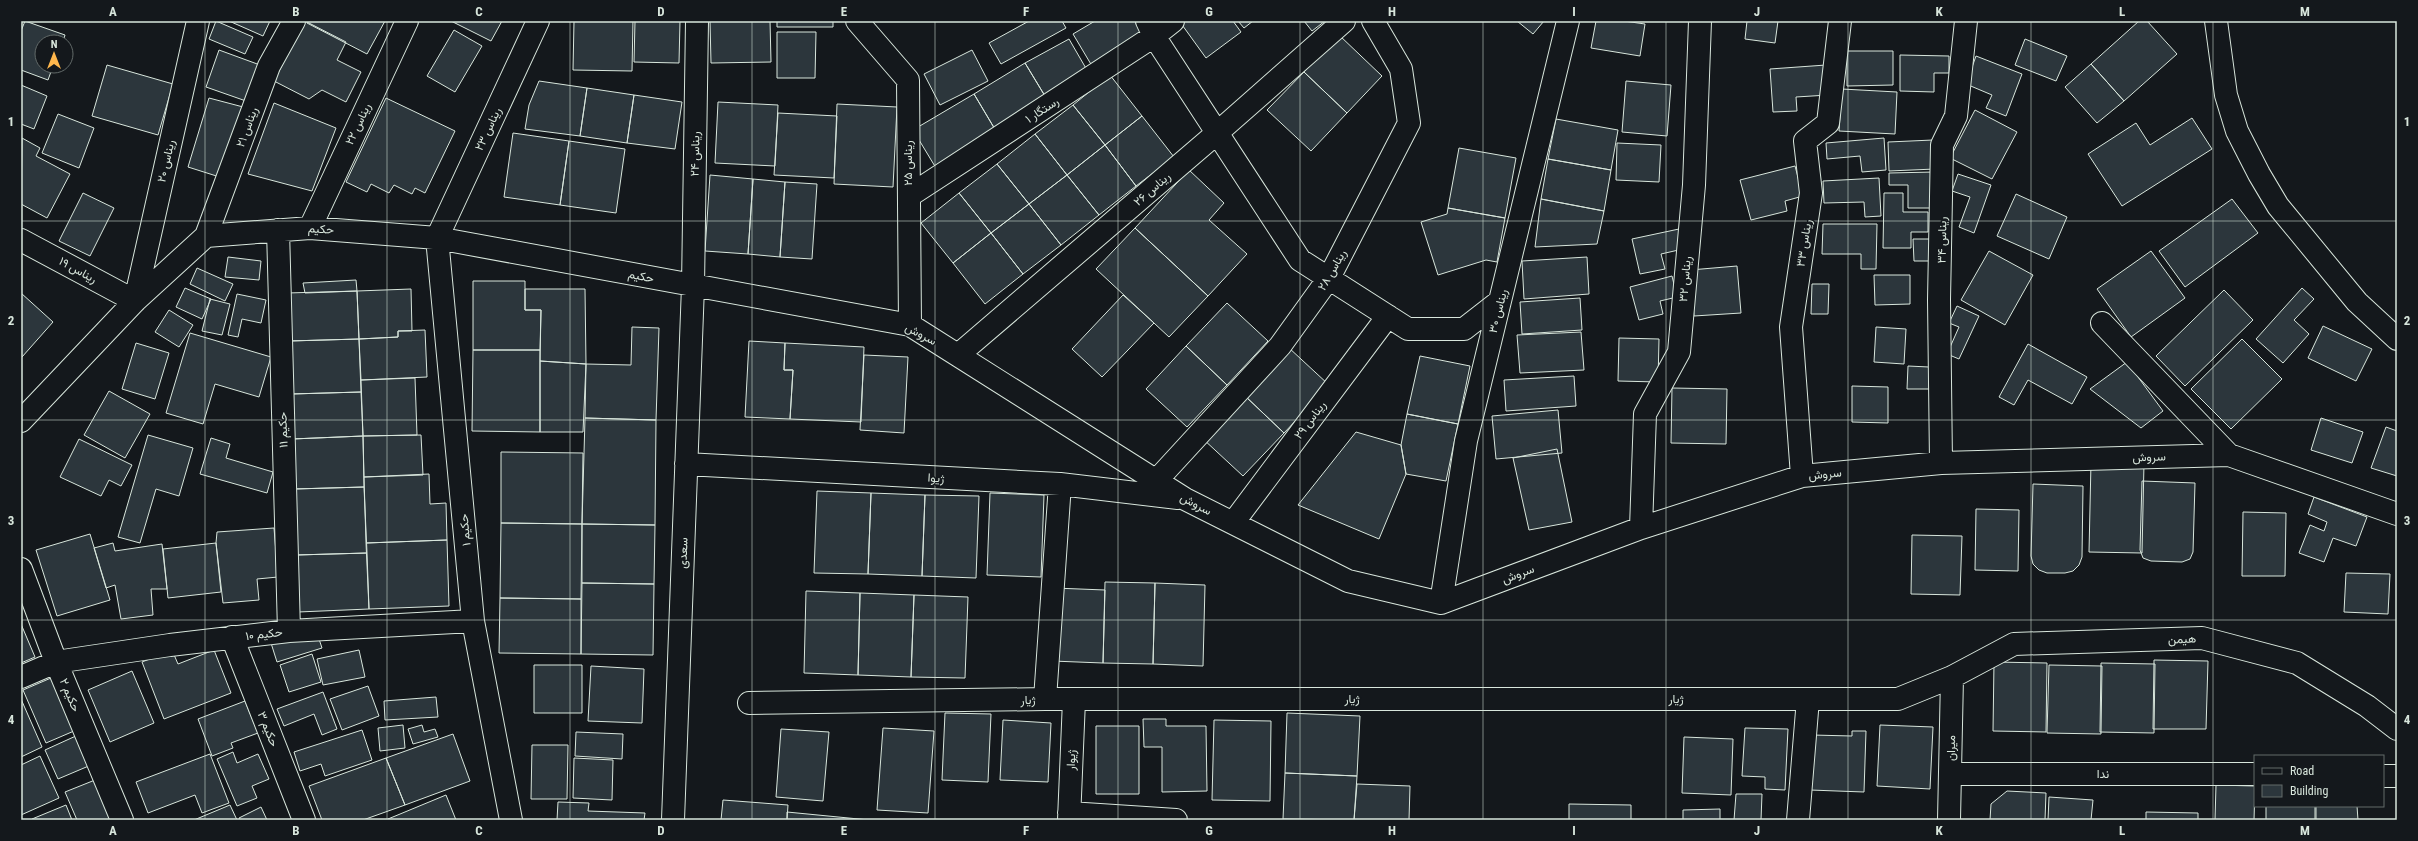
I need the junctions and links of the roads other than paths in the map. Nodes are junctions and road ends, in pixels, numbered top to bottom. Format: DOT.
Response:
graph roads {
  1 [pos="198,21"];
  2 [pos="294,21"];
  3 [pos="407,21"];
  4 [pos="538,21"];
  5 [pos="697,21"];
  6 [pos="857,21"];
  7 [pos="1173,21"];
  8 [pos="1344,21"];
  9 [pos="1372,21"];
  10 [pos="1568,21"];
  11 [pos="1700,21"];
  12 [pos="1840,21"];
  13 [pos="1966,21"];
  14 [pos="2216,21"];
  15 [pos="1150,29"];
  16 [pos="1217,133"];
  17 [pos="909,196"];
  18 [pos="310,228"];
  19 [pos="278,230"];
  20 [pos="206,236"];
  21 [pos="437,238"];
  22 [pos="21,240"];
  23 [pos="1329,278"];
  24 [pos="693,286"];
  25 [pos="134,301"];
  26 [pos="1500,301"];
  27 [pos="1388,316"];
  28 [pos="2102,323"];
  29 [pos="910,325"];
  30 [pos="2397,339"];
  31 [pos="958,355"];
  32 [pos="21,422"];
  33 [pos="2229,455"];
  34 [pos="1941,463"];
  35 [pos="686,464"];
  36 [pos="1802,476"];
  37 [pos="1156,481"];
  38 [pos="1060,484"];
  39 [pos="1184,499"];
  40 [pos="2397,514"];
  41 [pos="1233,523"];
  42 [pos="1641,528"];
  43 [pos="21,569"];
  44 [pos="1441,603"];
  45 [pos="473,621"];
  46 [pos="289,631"];
  47 [pos="232,638"];
  48 [pos="56,662"];
  49 [pos="1952,676"];
  50 [pos="21,677"];
  51 [pos="1045,699"];
  52 [pos="1808,699"];
  53 [pos="1074,700"];
  54 [pos="749,703"];
  55 [pos="2397,729"];
  56 [pos="1950,774"];
  57 [pos="2254,774"];
  58 [pos="2384,776"];
  59 [pos="2397,776"];
  60 [pos="1069,817"];
  61 [pos="122,820"];
  62 [pos="304,820"];
  63 [pos="511,820"];
  64 [pos="673,820"];
  65 [pos="1176,820"];
  66 [pos="1798,820"];
  67 [pos="1949,820"];
  1 -- 25 [label="street, ریناس ۲۰"];
  2 -- 20 [label="street, ریناس ۲۱"];
  3 -- 18 [label="street, ریناس ۲۲"];
  4 -- 21 [label="street, ریناس ۲۳"];
  5 -- 24 [label="street, ریناس ۲۴"];
  6 -- 17 [label="street, ریناس ۲۵"];
  7 -- 15 [label="street, رستگار ۱"];
  8 -- 16 [label="street, ریناس ۲۶"];
  9 -- 23 [label="street, ریناس ۲۸"];
  10 -- 26 [label="street, ریناس ۳۰"];
  11 -- 42 [label="street, ریناس ۳۲"];
  12 -- 36 [label="street, ریناس ۳۳"];
  13 -- 34 [label="street, ریناس ۳۴"];
  14 -- 30 [label="street"];
  15 -- 16 [label="street"];
  15 -- 17 [label="street, رستگار ۱"];
  16 -- 23 [label="street"];
  16 -- 31 [label="street, ریناس ۲۶"];
  17 -- 29 [label="street, ریناس ۲۵"];
  18 -- 19 [label="street, حکیم"];
  18 -- 21 [label="street, حکیم"];
  19 -- 20 [label="street, حکیم"];
  19 -- 46 [label="street, حکیم ۱۱"];
  20 -- 25 [label="street"];
  21 -- 24 [label="street, حکیم"];
  21 -- 45 [label="street, حکیم ۱"];
  22 -- 25 [label="street, ریناس ۱۹"];
  23 -- 27 [label="street"];
  23 -- 37 [label="street, ریناس ۲۸"];
  24 -- 29 [label="street, سروش"];
  24 -- 35 [label="street, سعدی"];
  25 -- 32 [label="street"];
  26 -- 27 [label="street"];
  26 -- 44 [label="street, ریناس ۳۰"];
  27 -- 41 [label="street, ریناس ۲۹"];
  28 -- 33 [label="street"];
  29 -- 31 [label="street, سروش"];
  31 -- 37 [label="street, سروش"];
  33 -- 34 [label="street, سروش"];
  33 -- 40 [label="street, سروش"];
  34 -- 36 [label="street, سروش"];
  35 -- 38 [label="street, ژیوا"];
  35 -- 64 [label="street, سعدی"];
  36 -- 42 [label="street, سروش"];
  37 -- 39 [label="street, سروش"];
  38 -- 39 [label="street, ژیوا"];
  38 -- 51 [label="street"];
  39 -- 41 [label="street, سروش"];
  41 -- 44 [label="street, سروش"];
  42 -- 44 [label="street, سروش"];
  43 -- 48 [label="street, حکیم ۲"];
  45 -- 46 [label="street, حکیم ۱۰"];
  45 -- 63 [label="street, حکیم ۱"];
  46 -- 47 [label="street, حکیم ۱۰"];
  47 -- 48 [label="street, حکیم ۱۰"];
  47 -- 62 [label="street, حکیم ۳"];
  48 -- 50 [label="street, حکیم ۱۰"];
  48 -- 61 [label="street, حکیم ۲"];
  49 -- 52 [label="street, ژیار"];
  49 -- 55 [label="street, هیمن"];
  49 -- 56 [label="street, میران"];
  51 -- 53 [label="street, ژیار"];
  51 -- 54 [label="street, ژیار"];
  52 -- 53 [label="street, ژیار"];
  52 -- 66 [label="street"];
  53 -- 60 [label="street, ژیوار"];
  56 -- 57 [label="street, ندا"];
  56 -- 67 [label="street, میران"];
  58 -- 59 [label="street"];
  60 -- 65 [label="street"];
}
